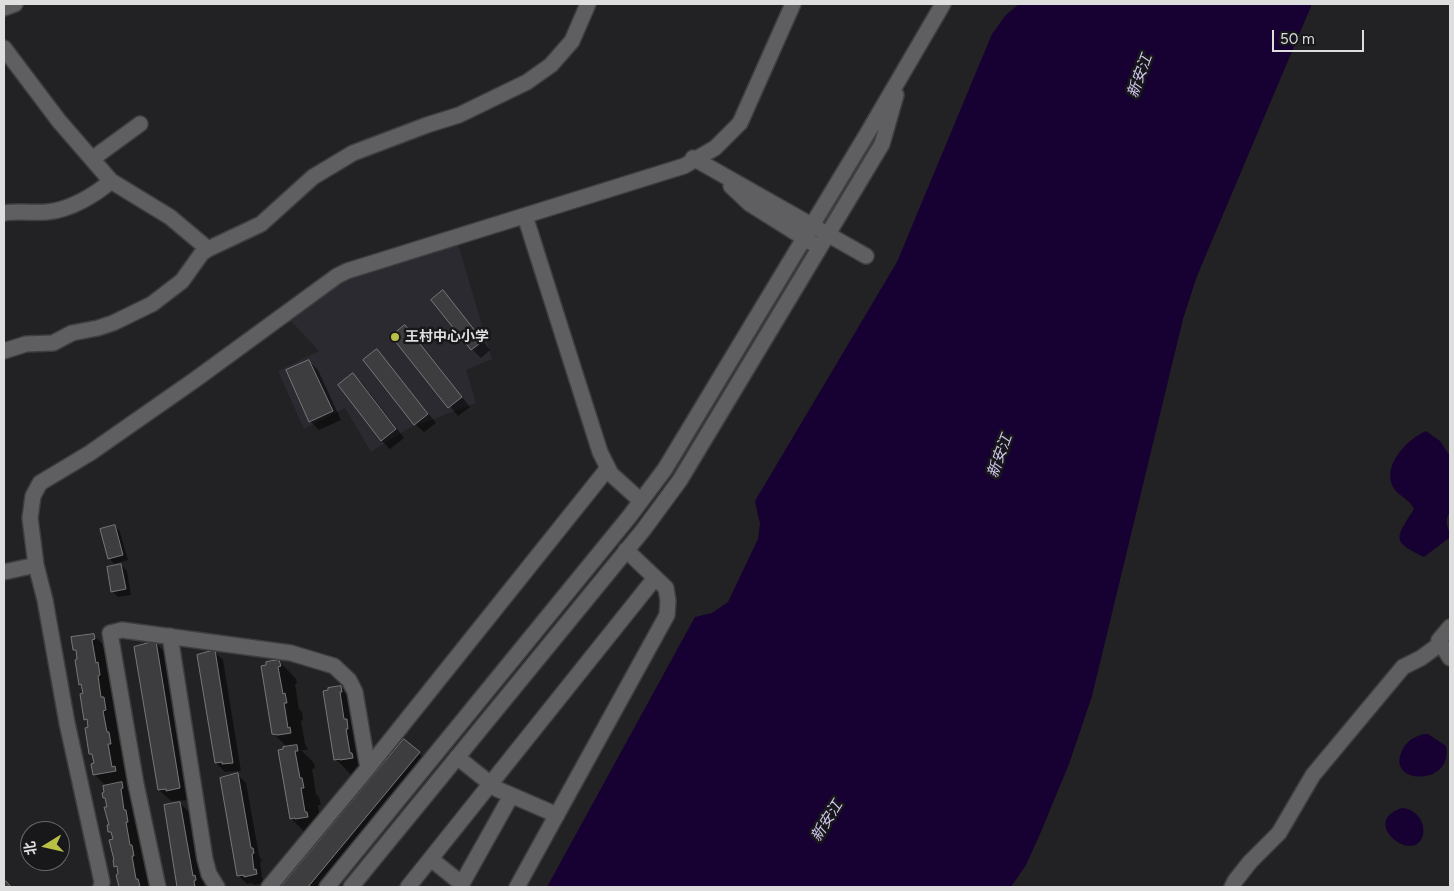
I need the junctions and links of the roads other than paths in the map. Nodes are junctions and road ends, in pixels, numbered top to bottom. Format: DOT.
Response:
graph roads {
  1 [pos="15,4"];
  2 [pos="588,4"];
  3 [pos="793,4"];
  4 [pos="943,4"];
  5 [pos="4,8"];
  6 [pos="4,48"];
  7 [pos="902,72"];
  8 [pos="140,124"];
  9 [pos="697,158"];
  10 [pos="92,159"];
  11 [pos="111,181"];
  12 [pos="4,213"];
  13 [pos="525,216"];
  14 [pos="804,238"];
  15 [pos="208,248"];
  16 [pos="820,248"];
  17 [pos="866,256"];
  18 [pos="4,351"];
  19 [pos="608,468"];
  20 [pos="642,501"];
  21 [pos="626,550"];
  22 [pos="36,565"];
  23 [pos="4,572"];
  24 [pos="655,578"];
  25 [pos="1450,627"];
  26 [pos="170,636"];
  27 [pos="1440,644"];
  28 [pos="1450,658"];
  29 [pos="457,757"];
  30 [pos="368,768"];
  31 [pos="491,784"];
  32 [pos="511,796"];
  33 [pos="557,815"];
  34 [pos="431,859"];
  35 [pos="461,886"];
  36 [pos="101,887"];
  37 [pos="158,887"];
  38 [pos="217,887"];
  39 [pos="268,887"];
  40 [pos="327,887"];
  41 [pos="351,887"];
  42 [pos="408,887"];
  43 [pos="516,887"];
  44 [pos="1232,887"];
  1 -- 5 [label="street"];
  2 -- 15 [label="street"];
  3 -- 9 [label="street"];
  4 -- 7 [label="street"];
  6 -- 10 [label="street"];
  7 -- 14 [label="street"];
  7 -- 16 [label="street"];
  8 -- 10 [label="street"];
  9 -- 13 [label="street"];
  9 -- 14 [label="street"];
  9 -- 17 [label="street"];
  10 -- 11 [label="street"];
  11 -- 12 [label="street"];
  11 -- 15 [label="street"];
  13 -- 19 [label="street"];
  13 -- 22 [label="street"];
  14 -- 16 [label="street"];
  14 -- 20 [label="street"];
  15 -- 18 [label="street"];
  16 -- 21 [label="street"];
  19 -- 20 [label="street"];
  19 -- 30 [label="street"];
  20 -- 40 [label="street"];
  21 -- 24 [label="street"];
  21 -- 29 [label="street"];
  22 -- 23 [label="street"];
  22 -- 36 [label="street"];
  24 -- 31 [label="street"];
  24 -- 33 [label="street"];
  25 -- 27 [label="street"];
  26 -- 30 [label="street"];
  26 -- 37 [label="street"];
  26 -- 38 [label="street"];
  27 -- 28 [label="street"];
  27 -- 44 [label="street"];
  29 -- 31 [label="street"];
  29 -- 41 [label="street"];
  30 -- 39 [label="street"];
  31 -- 32 [label="street"];
  31 -- 34 [label="street"];
  32 -- 33 [label="street"];
  32 -- 35 [label="street"];
  33 -- 43 [label="street"];
  34 -- 35 [label="street"];
  34 -- 42 [label="street"];
}
